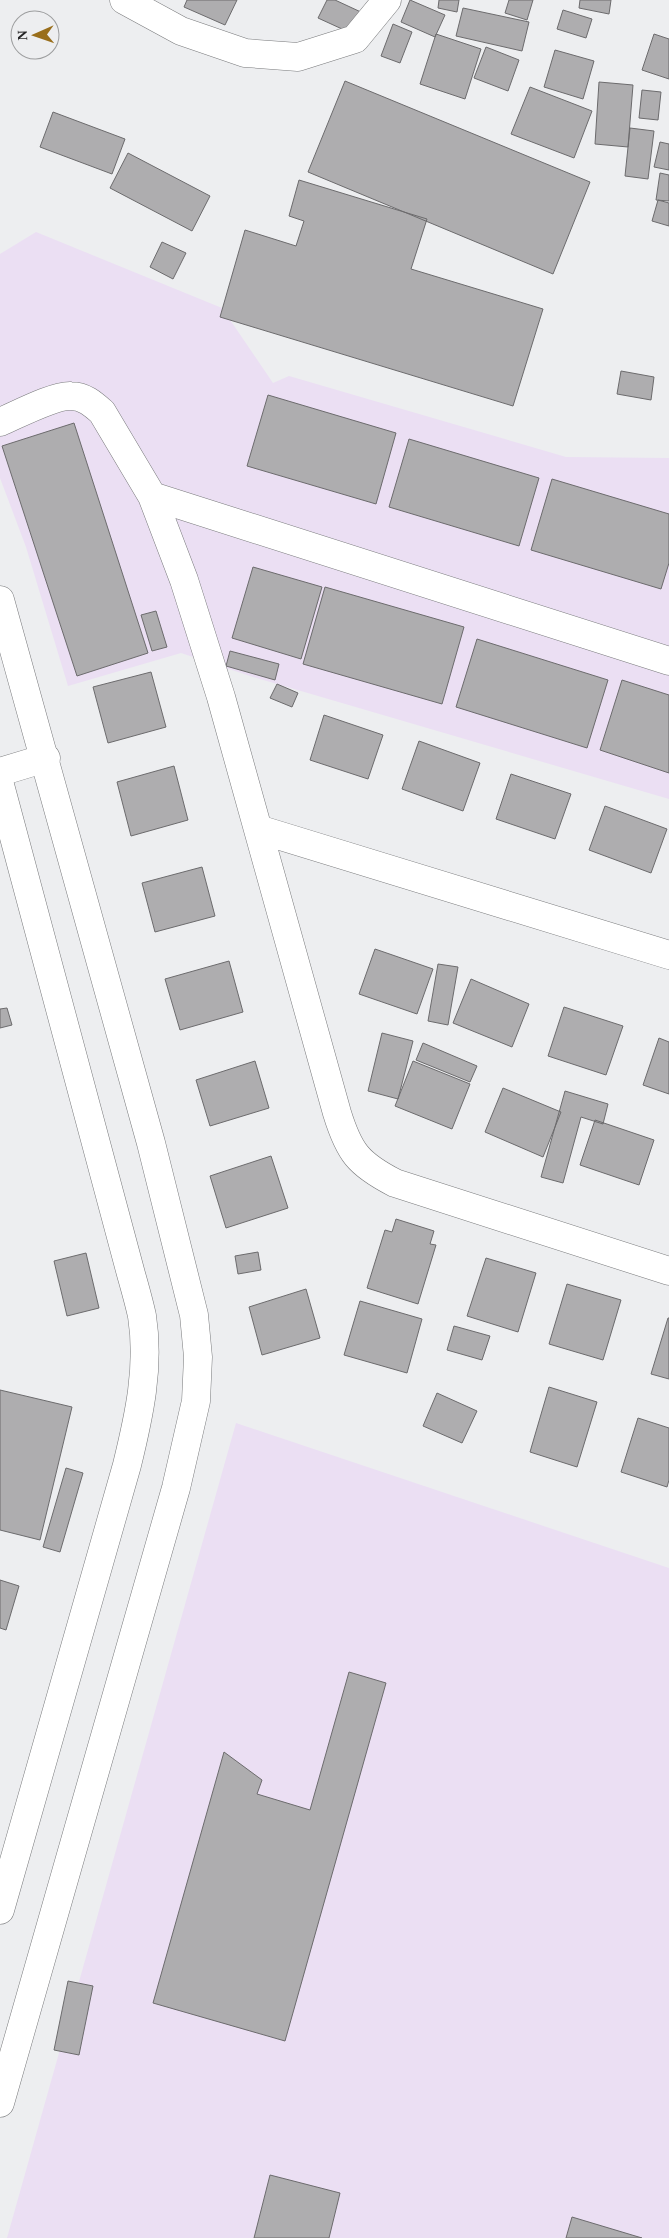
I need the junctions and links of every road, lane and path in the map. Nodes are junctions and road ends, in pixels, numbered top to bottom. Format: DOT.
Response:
graph roads {
  1 [pos="124,0"];
  2 [pos="388,0"];
  3 [pos="0,422"];
  4 [pos="152,496"];
  5 [pos="0,600"];
  6 [pos="669,661"];
  7 [pos="46,758"];
  8 [pos="0,772"];
  9 [pos="0,784"];
  10 [pos="258,829"];
  11 [pos="669,955"];
  12 [pos="669,1271"];
  13 [pos="0,1910"];
  14 [pos="0,2102"];
  1 -- 2 [label="street"];
  3 -- 4 [label="street"];
  4 -- 6 [label="street"];
  4 -- 10 [label="street"];
  5 -- 7 [label="street"];
  7 -- 8 [label="street"];
  7 -- 14 [label="street"];
  9 -- 13 [label="street"];
  10 -- 11 [label="street"];
  10 -- 12 [label="street"];
}
